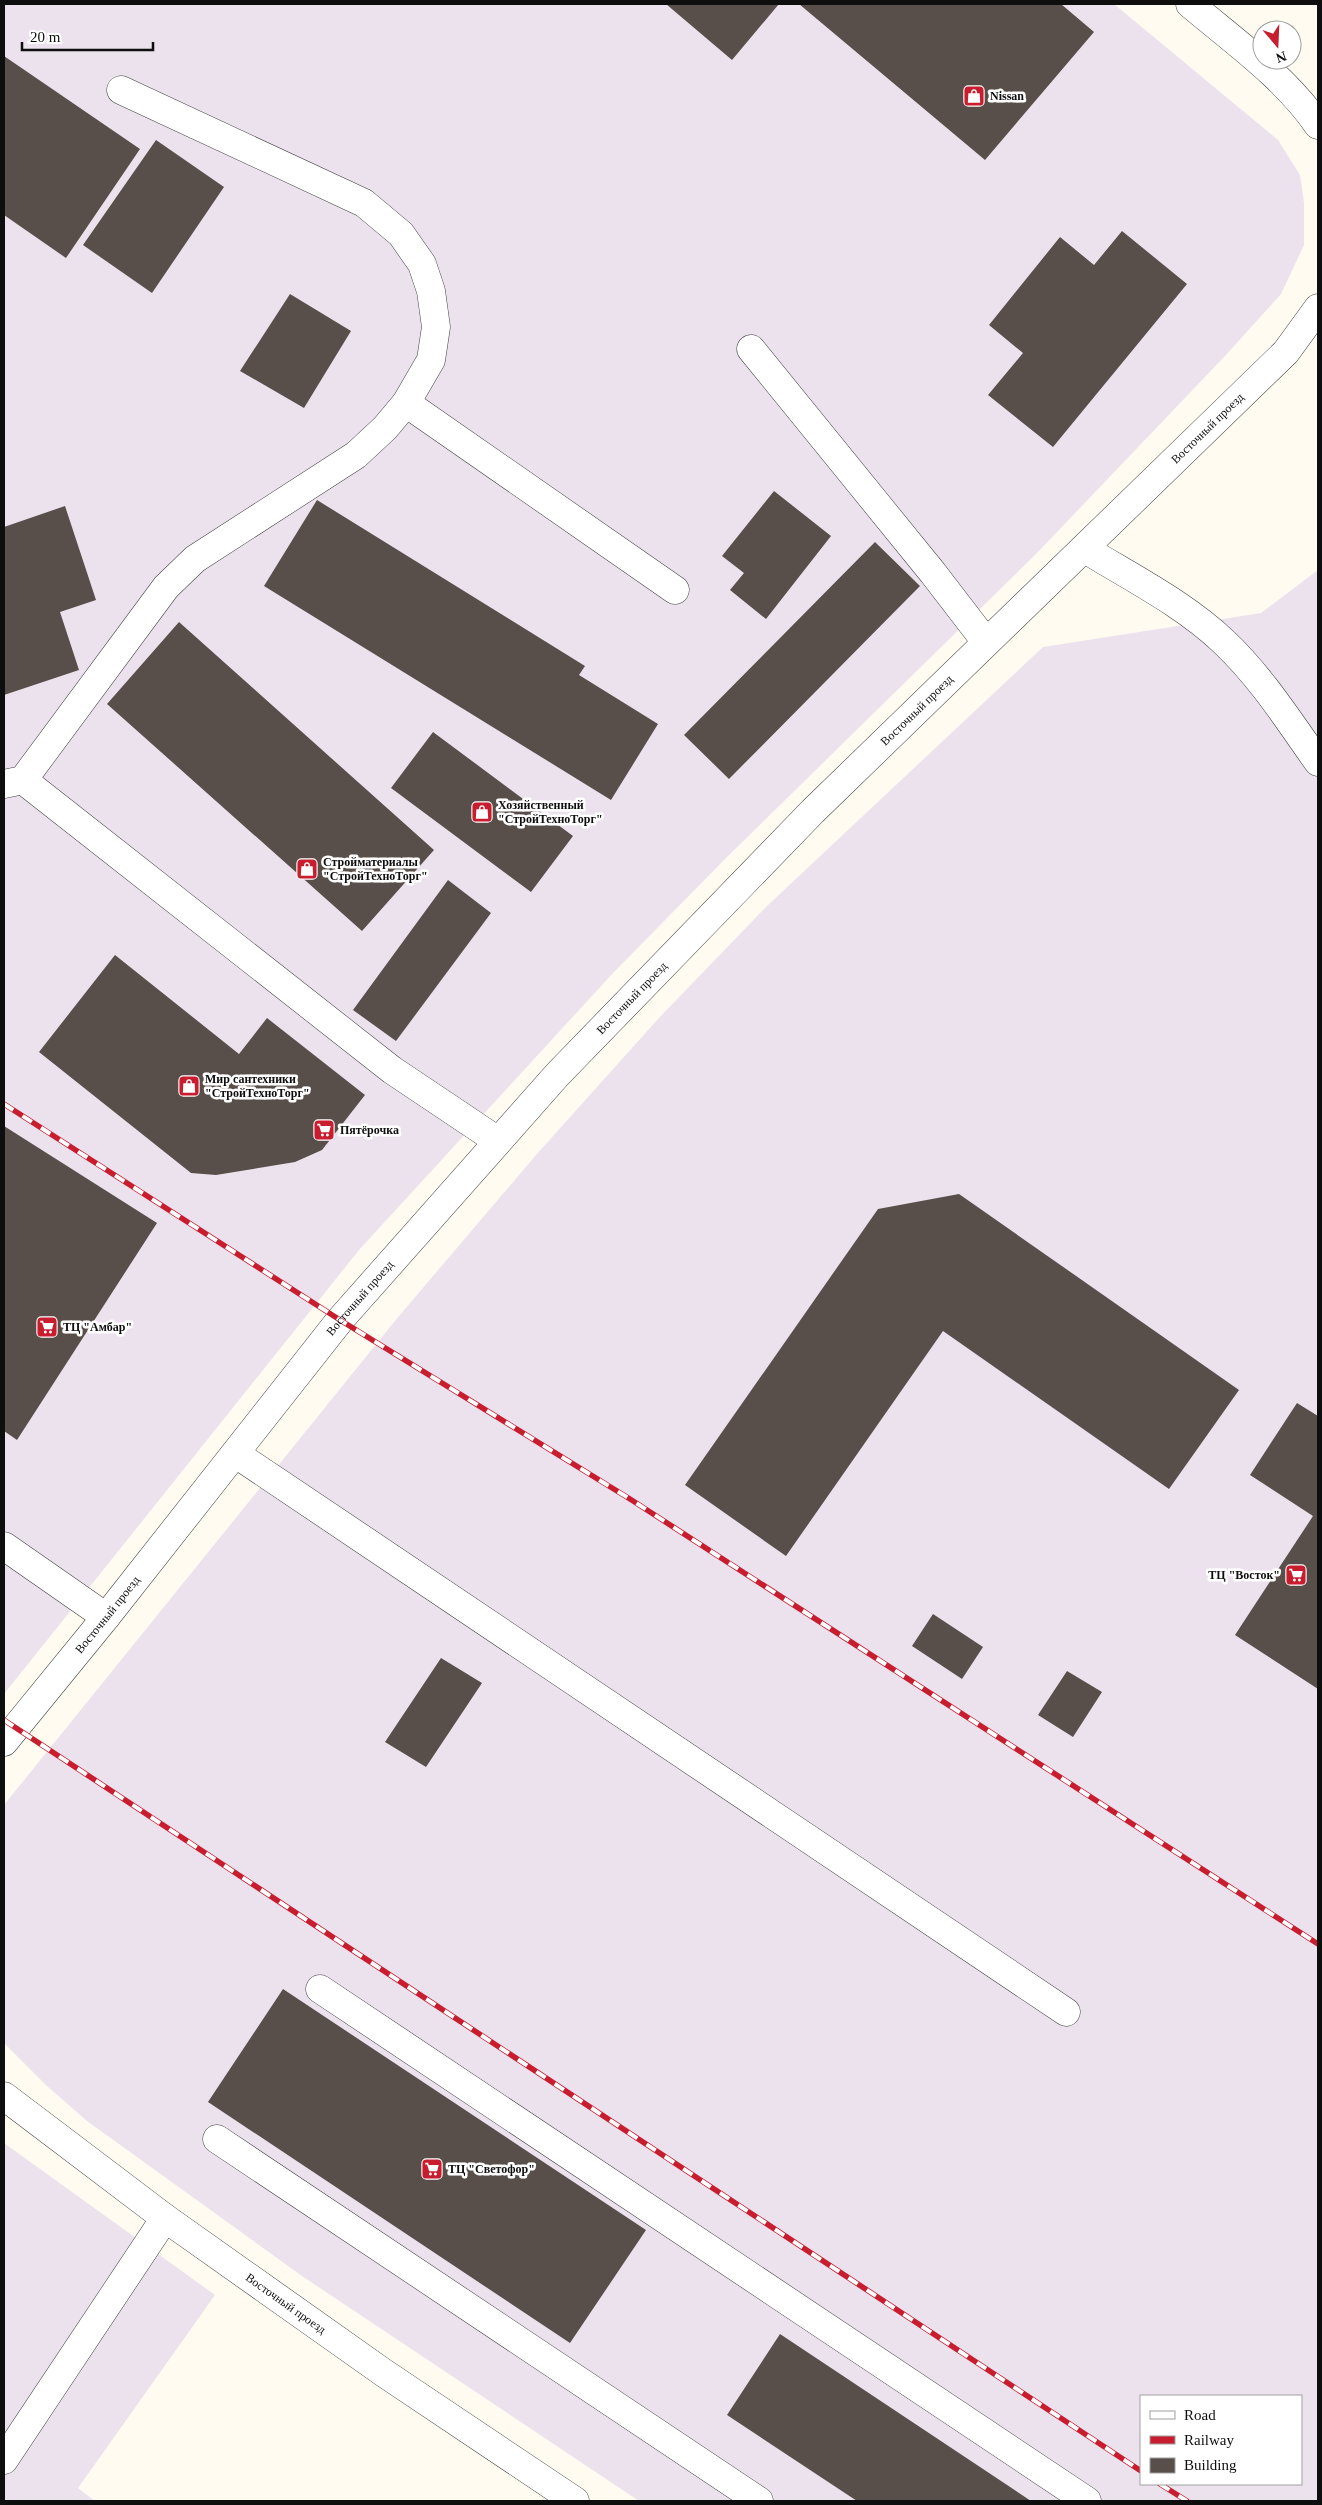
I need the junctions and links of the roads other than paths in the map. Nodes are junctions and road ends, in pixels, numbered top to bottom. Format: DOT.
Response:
graph roads {
  1 [pos="1190,4"];
  2 [pos="121,90"];
  3 [pos="1318,125"];
  4 [pos="1318,308"];
  5 [pos="751,349"];
  6 [pos="406,403"];
  7 [pos="1086,549"];
  8 [pos="675,590"];
  9 [pos="986,642"];
  10 [pos="1318,762"];
  11 [pos="13,782"];
  12 [pos="498,1141"];
  13 [pos="236,1454"];
  14 [pos="4,1546"];
  15 [pos="106,1617"];
  16 [pos="4,1742"];
  17 [pos="320,1989"];
  18 [pos="1066,2012"];
  19 [pos="4,2096"];
  20 [pos="217,2139"];
  21 [pos="165,2218"];
  22 [pos="4,2460"];
  23 [pos="575,2501"];
  24 [pos="759,2501"];
  25 [pos="1087,2501"];
  1 -- 3 [label="street"];
  2 -- 6 [label="street"];
  4 -- 7 [label="street, Восточный проезд"];
  5 -- 9 [label="street"];
  6 -- 8 [label="street"];
  6 -- 11 [label="street"];
  7 -- 9 [label="street, Восточный проезд"];
  7 -- 10 [label="street"];
  9 -- 12 [label="street, Восточный проезд"];
  11 -- 12 [label="street"];
  12 -- 13 [label="street, Восточный проезд"];
  13 -- 15 [label="street, Восточный проезд"];
  13 -- 18 [label="street"];
  14 -- 15 [label="street"];
  15 -- 16 [label="street, Восточный проезд"];
  17 -- 25 [label="street"];
  19 -- 21 [label="street, Восточный проезд"];
  20 -- 24 [label="street"];
  21 -- 22 [label="street"];
  21 -- 23 [label="street, Восточный проезд"];
}
